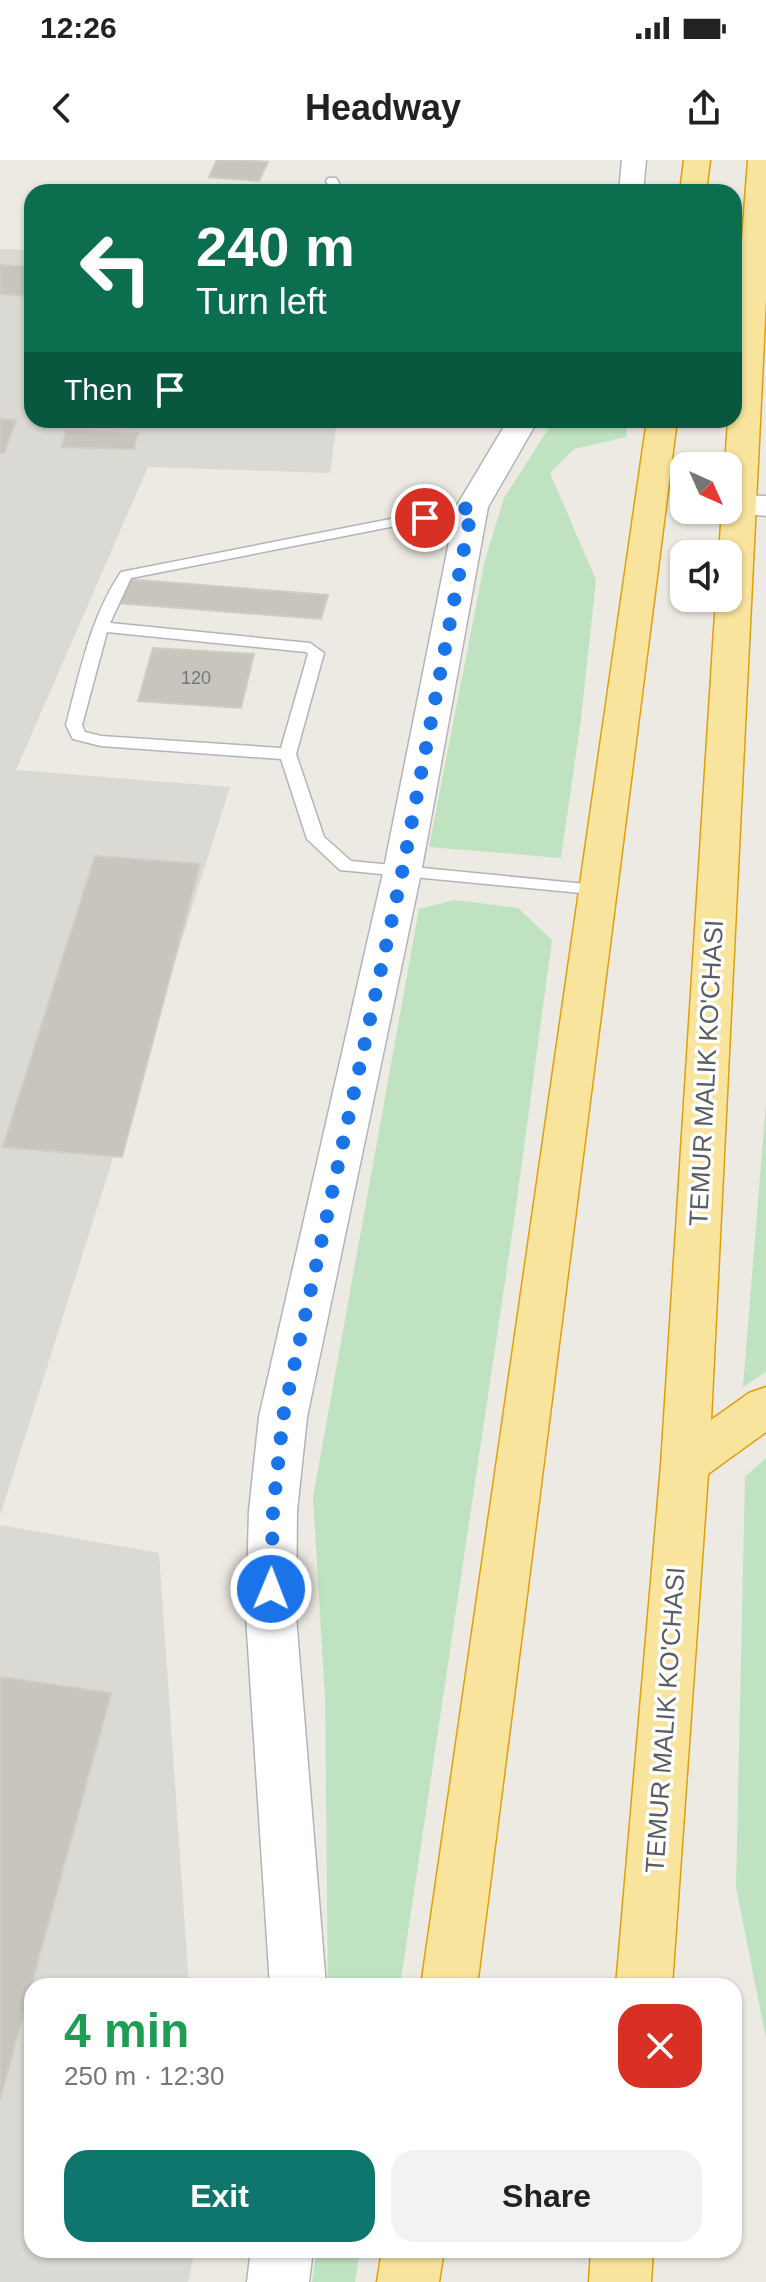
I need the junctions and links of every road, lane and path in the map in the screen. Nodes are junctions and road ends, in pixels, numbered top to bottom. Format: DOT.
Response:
graph roads {
  1 [pos="634,160"];
  2 [pos="697,160"];
  3 [pos="761,160"];
  4 [pos="632,184"];
  5 [pos="694,184"];
  6 [pos="518,428"];
  7 [pos="663,428"];
  8 [pos="668,497"];
  9 [pos="744,505"];
  10 [pos="472,507"];
  11 [pos="103,627"];
  12 [pos="288,754"];
  13 [pos="402,873"];
  14 [pos="596,891"];
  15 [pos="766,1406"];
  16 [pos="685,1465"];
  17 [pos="297,1978"];
  18 [pos="450,1978"];
  19 [pos="645,1978"];
  20 [pos="281,2258"];
  21 [pos="412,2258"];
  22 [pos="622,2258"];
  23 [pos="278,2282"];
  24 [pos="408,2282"];
  25 [pos="620,2282"];
  1 -- 4 [label="street"];
  2 -- 5 [label="highway"];
  3 -- 9 [label="highway, TEMUR MALIK KO'CHASI"];
  6 -- 10 [label="street"];
  7 -- 8 [label="highway"];
  8 -- 14 [label="highway"];
  9 -- 16 [label="highway, TEMUR MALIK KO'CHASI"];
  10 -- 11 [label="lane"];
  10 -- 13 [label="street"];
  11 -- 12 [label="lane"];
  11 -- 12 [label="lane"];
  12 -- 13 [label="lane"];
  13 -- 14 [label="lane"];
  13 -- 17 [label="street"];
  14 -- 18 [label="highway"];
  15 -- 16 [label="highway"];
  16 -- 19 [label="highway, TEMUR MALIK KO'CHASI"];
  20 -- 23 [label="street"];
  21 -- 24 [label="highway"];
  22 -- 25 [label="highway"];
}
